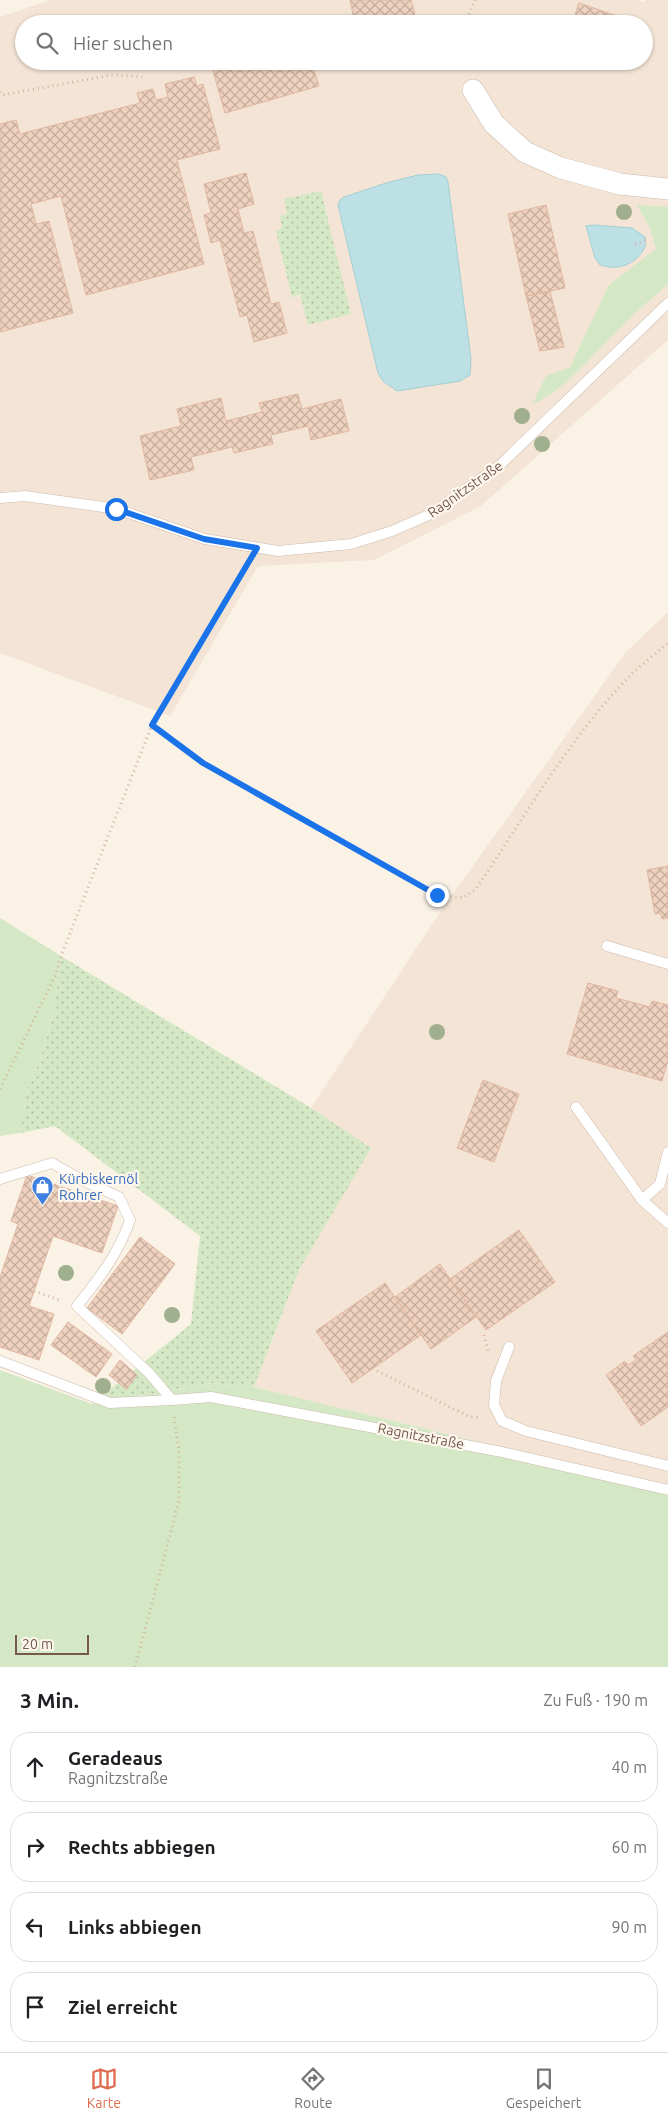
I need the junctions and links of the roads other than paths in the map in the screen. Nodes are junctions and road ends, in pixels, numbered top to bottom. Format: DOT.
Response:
graph roads {
  1 [pos="473,90"];
  2 [pos="668,189"];
  3 [pos="668,303"];
  4 [pos="0,498"];
  5 [pos="608,946"];
  6 [pos="668,964"];
  7 [pos="576,1107"];
  8 [pos="668,1152"];
  9 [pos="0,1179"];
  10 [pos="642,1200"];
  11 [pos="668,1223"];
  12 [pos="509,1347"];
  13 [pos="0,1361"];
  14 [pos="172,1400"];
  15 [pos="668,1466"];
  16 [pos="668,1490"];
  1 -- 2 [label="street"];
  3 -- 4 [label="lane, Ragnitzstraße"];
  5 -- 6 [label="lane"];
  7 -- 10 [label="lane"];
  8 -- 10 [label="lane"];
  9 -- 14 [label="lane"];
  10 -- 11 [label="lane"];
  12 -- 15 [label="lane"];
  13 -- 14 [label="lane, Ragnitzstraße"];
  14 -- 16 [label="lane, Ragnitzstraße"];
}
